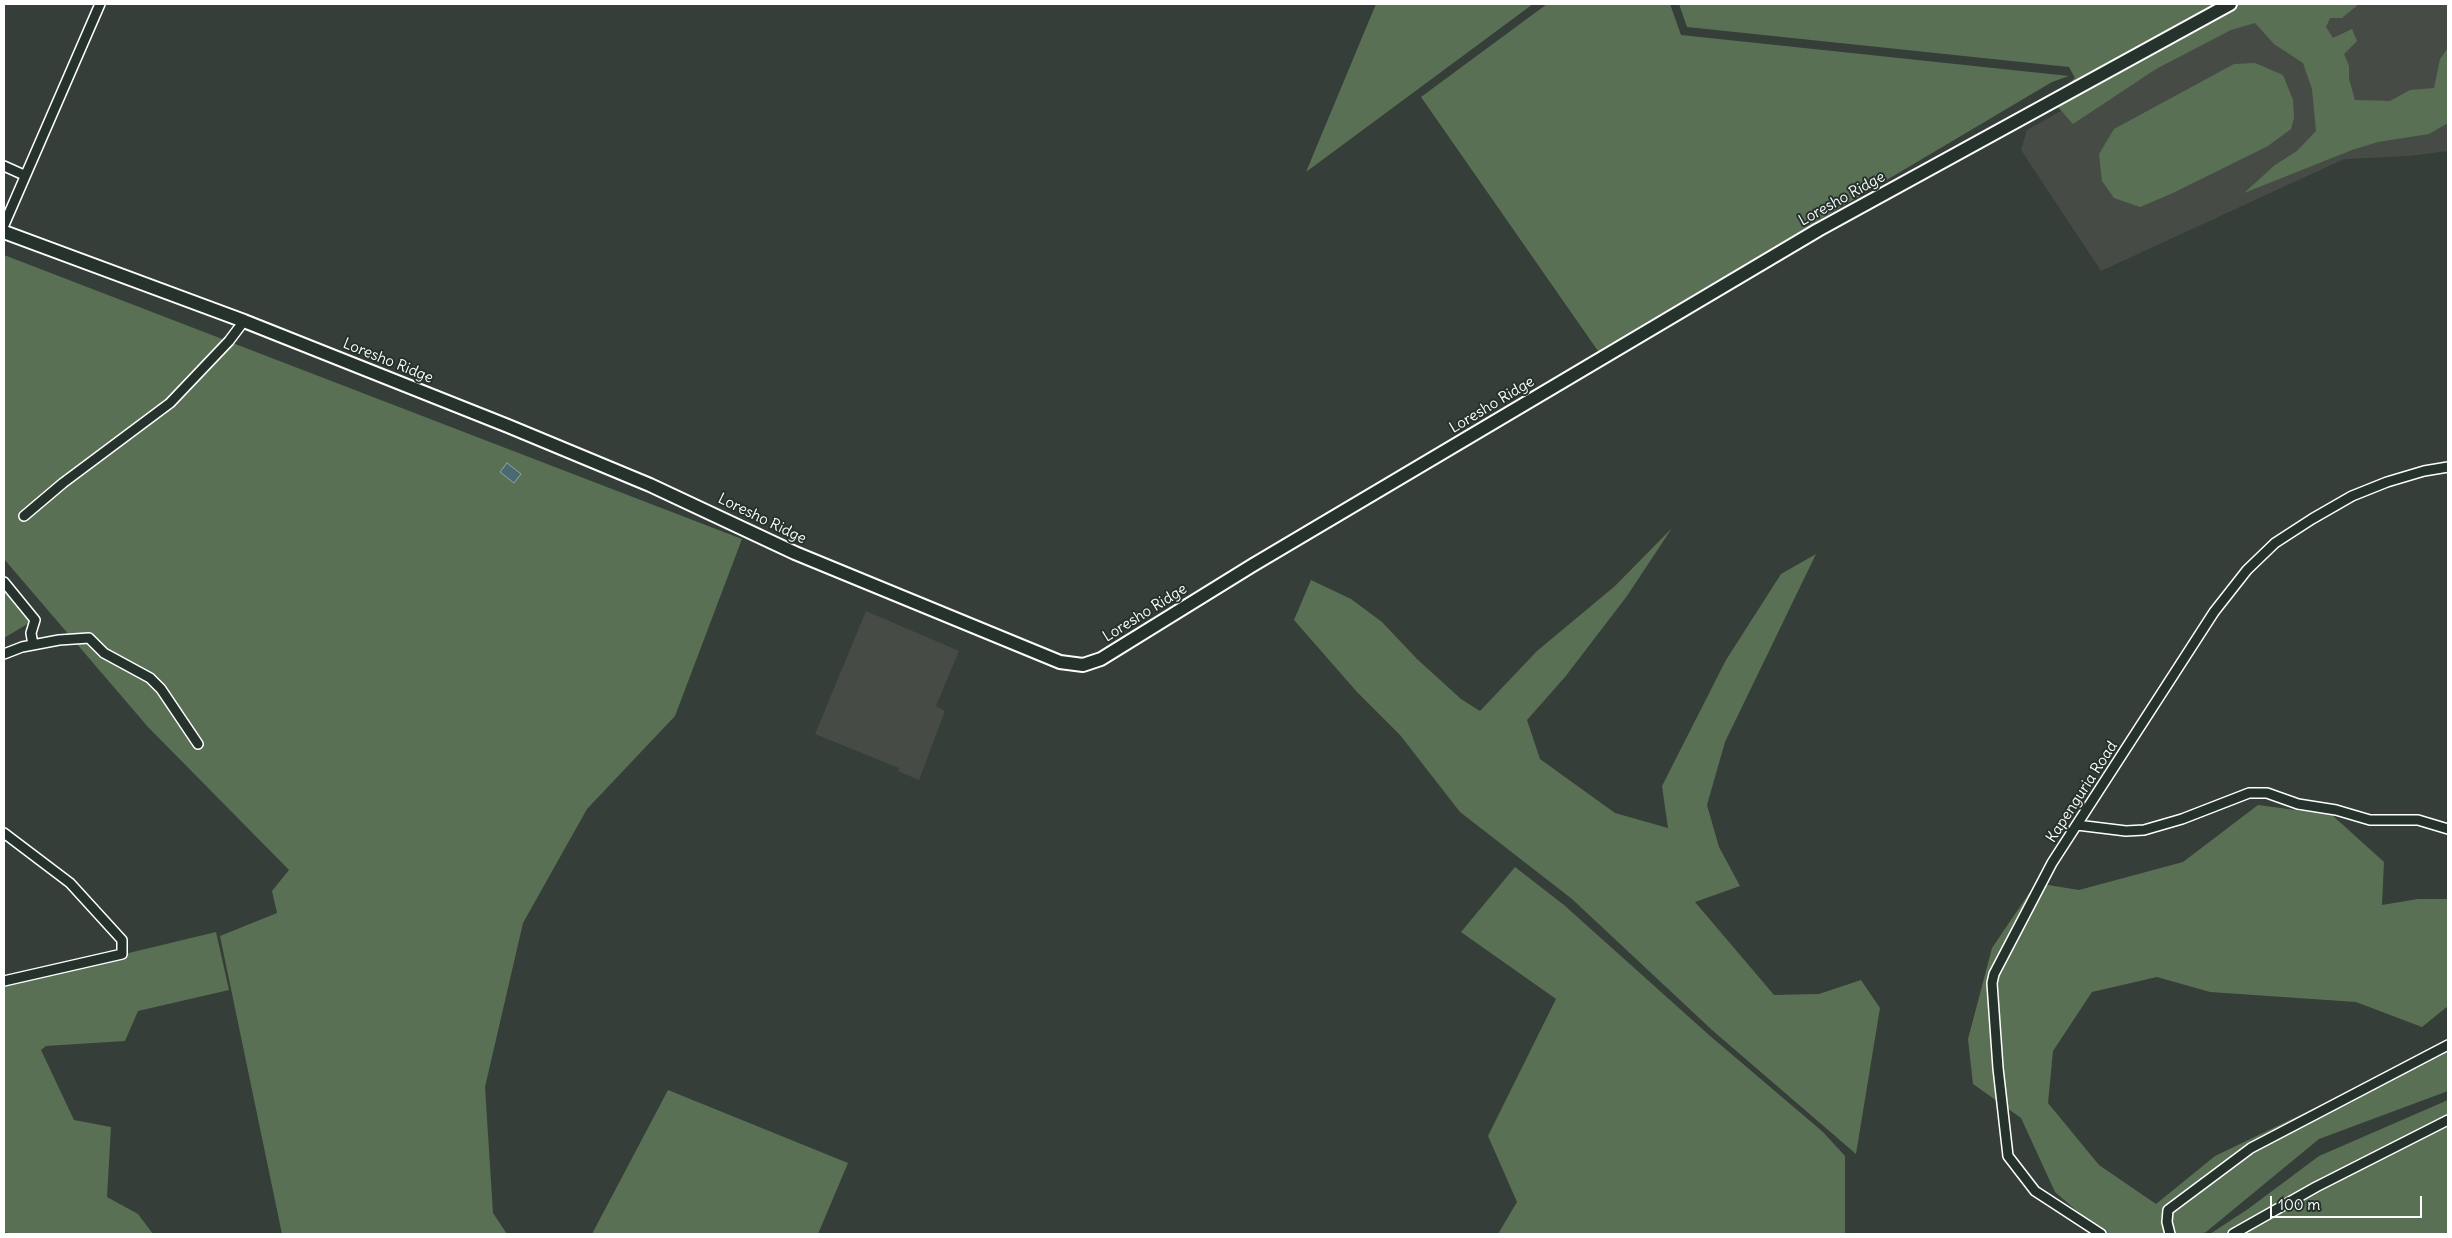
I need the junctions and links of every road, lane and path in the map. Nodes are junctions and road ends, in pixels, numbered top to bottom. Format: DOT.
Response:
graph roads {
  1 [pos="100,4"];
  2 [pos="2230,4"];
  3 [pos="4,166"];
  4 [pos="24,175"];
  5 [pos="4,225"];
  6 [pos="4,232"];
  7 [pos="244,320"];
  8 [pos="2448,467"];
  9 [pos="24,516"];
  10 [pos="4,582"];
  11 [pos="33,645"];
  12 [pos="4,654"];
  13 [pos="198,744"];
  14 [pos="2077,825"];
  15 [pos="2448,829"];
  16 [pos="4,834"];
  17 [pos="4,981"];
  18 [pos="2448,1045"];
  19 [pos="2448,1120"];
  20 [pos="2101,1234"];
  21 [pos="2170,1234"];
  22 [pos="2233,1234"];
  1 -- 4 [label="street"];
  2 -- 7 [label="street, Loresho Ridge"];
  3 -- 4 [label="street"];
  4 -- 5 [label="street"];
  6 -- 7 [label="street, Loresho Ridge"];
  7 -- 9 [label="street"];
  8 -- 14 [label="street, Kapenguria Road"];
  10 -- 11 [label="street"];
  11 -- 12 [label="street"];
  11 -- 13 [label="street"];
  14 -- 15 [label="street"];
  14 -- 20 [label="street, Kapenguria Road"];
  16 -- 17 [label="street"];
  18 -- 21 [label="street"];
  19 -- 22 [label="street"];
}
